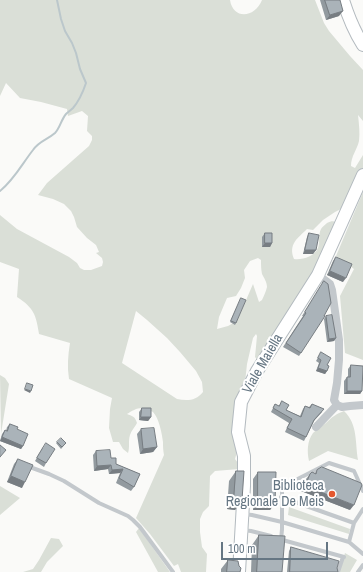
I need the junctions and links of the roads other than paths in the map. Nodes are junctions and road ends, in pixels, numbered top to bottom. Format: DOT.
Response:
graph roads {
  1 [pos="343,0"];
  2 [pos="363,45"];
  3 [pos="363,175"];
  4 [pos="318,275"];
  5 [pos="337,405"];
  6 [pos="363,405"];
  7 [pos="316,427"];
  8 [pos="22,464"];
  9 [pos="363,491"];
  10 [pos="282,497"];
  11 [pos="363,509"];
  12 [pos="242,514"];
  13 [pos="282,522"];
  14 [pos="354,523"];
  15 [pos="242,530"];
  16 [pos="349,542"];
  17 [pos="282,543"];
  18 [pos="363,554"];
  19 [pos="363,565"];
  20 [pos="173,572"];
  21 [pos="239,572"];
  22 [pos="338,572"];
  23 [pos="358,572"];
  1 -- 2 [label="main road"];
  3 -- 4 [label="main road, Viale Maiella"];
  4 -- 5 [label="street"];
  4 -- 12 [label="main road, Viale Maiella"];
  5 -- 6 [label="street"];
  5 -- 7 [label="street"];
  8 -- 20 [label="lane"];
  9 -- 10 [label="lane"];
  10 -- 13 [label="lane"];
  10 -- 14 [label="lane"];
  11 -- 14 [label="lane"];
  12 -- 13 [label="lane"];
  12 -- 15 [label="main road, Viale Maiella"];
  13 -- 16 [label="lane"];
  13 -- 17 [label="lane, bridge"];
  14 -- 16 [label="lane"];
  15 -- 21 [label="main road, Viale Maiella"];
  15 -- 22 [label="lane"];
  16 -- 18 [label="lane"];
  19 -- 23 [label="lane"];
}
